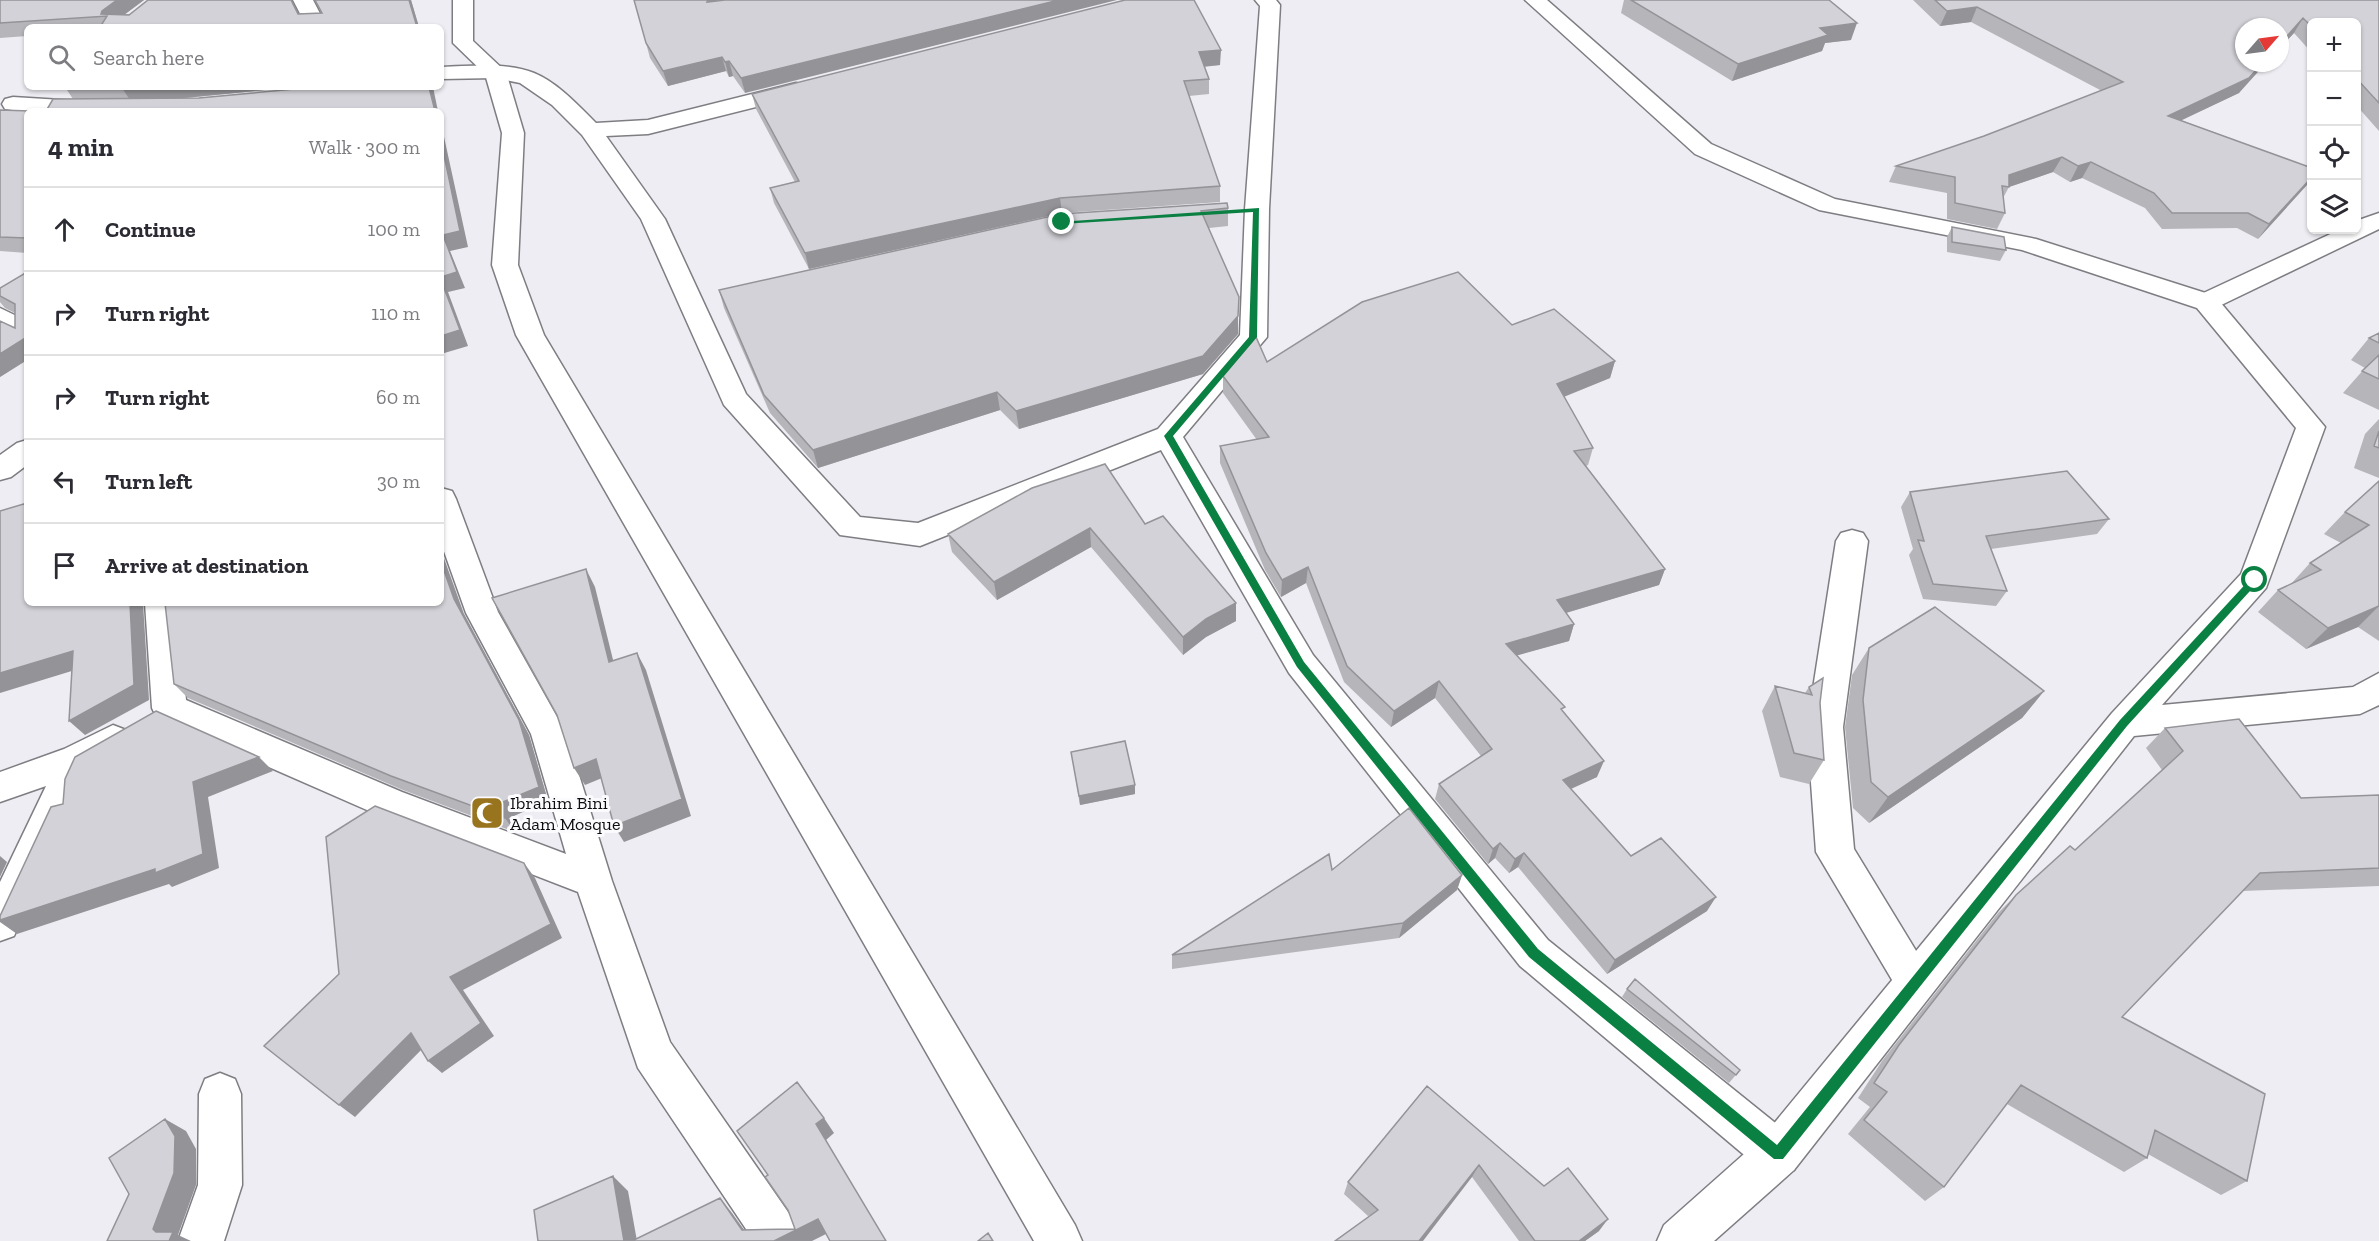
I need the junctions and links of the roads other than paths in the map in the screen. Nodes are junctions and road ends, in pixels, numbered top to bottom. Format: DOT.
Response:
graph roads {
  1 [pos="303,0"];
  2 [pos="463,0"];
  3 [pos="1265,0"];
  4 [pos="1535,0"];
  5 [pos="316,24"];
  6 [pos="495,72"];
  7 [pos="444,73"];
  8 [pos="819,84"];
  9 [pos="32,90"];
  10 [pos="7,106"];
  11 [pos="59,108"];
  12 [pos="590,130"];
  13 [pos="2379,220"];
  14 [pos="2206,302"];
  15 [pos="0,316"];
  16 [pos="24,331"];
  17 [pos="1168,436"];
  18 [pos="24,452"];
  19 [pos="0,470"];
  20 [pos="444,507"];
  21 [pos="1852,541"];
  22 [pos="161,606"];
  23 [pos="2379,687"];
  24 [pos="170,708"];
  25 [pos="2124,723"];
  26 [pos="78,760"];
  27 [pos="0,787"];
  28 [pos="594,881"];
  29 [pos="0,923"];
  30 [pos="1916,982"];
  31 [pos="220,1094"];
  32 [pos="1778,1154"];
  33 [pos="201,1241"];
  34 [pos="781,1241"];
  35 [pos="1059,1241"];
  36 [pos="1680,1241"];
  1 -- 5 [label="street"];
  2 -- 6 [label="street"];
  3 -- 17 [label="street"];
  4 -- 14 [label="street"];
  6 -- 7 [label="street"];
  6 -- 12 [label="street"];
  6 -- 35 [label="street"];
  8 -- 12 [label="street"];
  9 -- 10 [label="street"];
  10 -- 11 [label="street"];
  12 -- 17 [label="street"];
  13 -- 14 [label="street"];
  14 -- 25 [label="street"];
  15 -- 16 [label="street"];
  17 -- 32 [label="street"];
  18 -- 19 [label="street"];
  20 -- 28 [label="street"];
  21 -- 30 [label="street"];
  22 -- 24 [label="street"];
  23 -- 25 [label="street"];
  24 -- 26 [label="street"];
  24 -- 28 [label="street"];
  25 -- 30 [label="street"];
  26 -- 27 [label="street"];
  26 -- 29 [label="street"];
  28 -- 34 [label="street"];
  30 -- 32 [label="street"];
  31 -- 33 [label="street"];
  32 -- 36 [label="street"];
}
